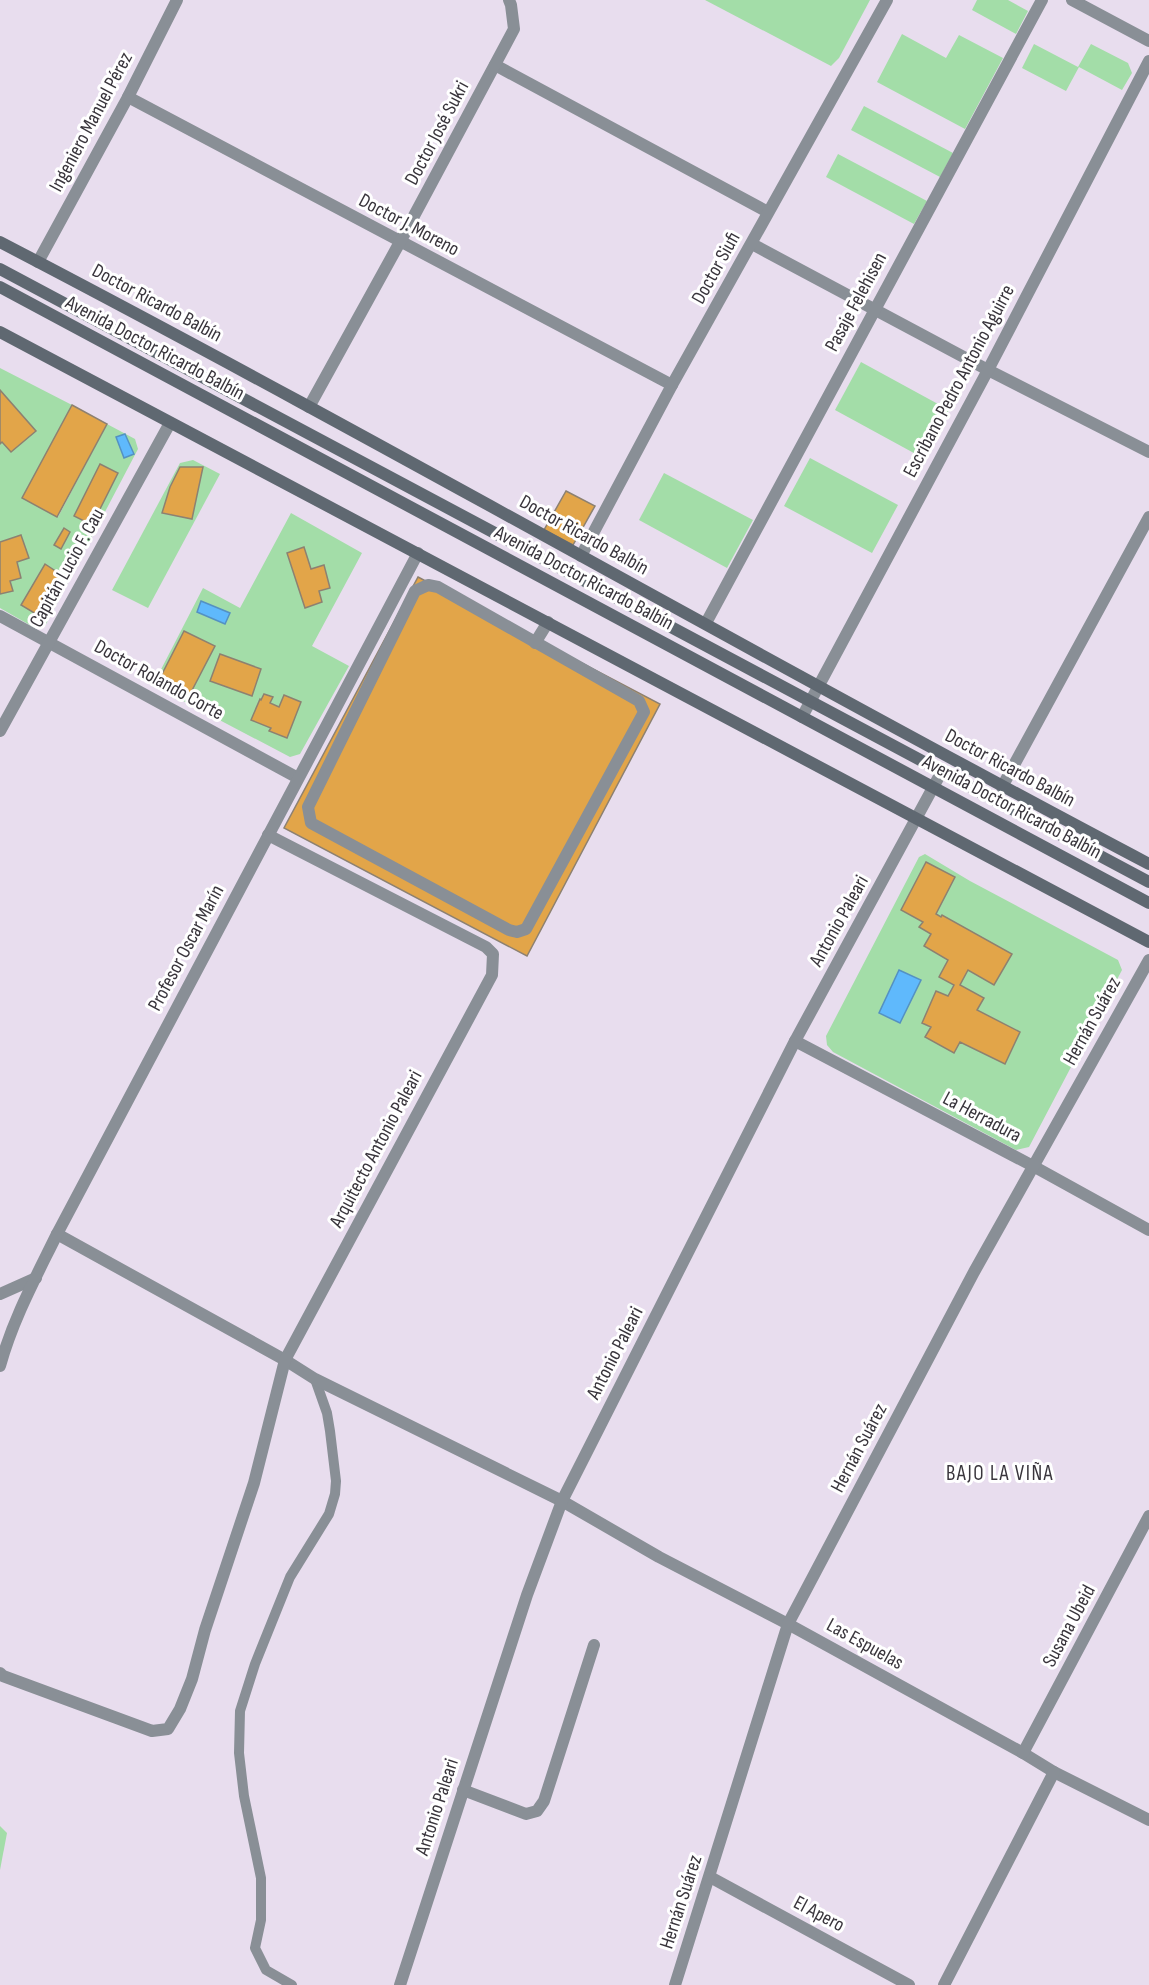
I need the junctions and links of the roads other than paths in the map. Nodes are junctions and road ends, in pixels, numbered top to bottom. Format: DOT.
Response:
graph roads {
  1 [pos="177,0"];
  2 [pos="508,0"];
  3 [pos="887,0"];
  4 [pos="1042,0"];
  5 [pos="1072,0"];
  6 [pos="1149,41"];
  7 [pos="1149,61"];
  8 [pos="495,66"];
  9 [pos="128,97"];
  10 [pos="768,212"];
  11 [pos="0,242"];
  12 [pos="400,242"];
  13 [pos="752,244"];
  14 [pos="38,262"];
  15 [pos="0,269"];
  16 [pos="0,287"];
  17 [pos="874,309"];
  18 [pos="0,332"];
  19 [pos="988,370"];
  20 [pos="672,385"];
  21 [pos="309,407"];
  22 [pos="170,423"];
  23 [pos="1149,452"];
  24 [pos="1149,517"];
  25 [pos="417,554"];
  26 [pos="581,556"];
  27 [pos="0,616"];
  28 [pos="548,622"];
  29 [pos="706,623"];
  30 [pos="49,642"];
  31 [pos="536,643"];
  32 [pos="817,687"];
  33 [pos="810,700"];
  34 [pos="802,717"];
  35 [pos="0,731"];
  36 [pos="942,771"];
  37 [pos="298,778"];
  38 [pos="1002,787"];
  39 [pos="934,788"];
  40 [pos="917,818"];
  41 [pos="268,836"];
  42 [pos="1149,864"];
  43 [pos="1149,882"];
  44 [pos="1149,903"];
  45 [pos="1149,942"];
  46 [pos="1149,960"];
  47 [pos="795,1041"];
  48 [pos="1033,1166"];
  49 [pos="1149,1230"];
  50 [pos="57,1234"];
  51 [pos="36,1278"];
  52 [pos="0,1294"];
  53 [pos="4,1336"];
  54 [pos="285,1360"];
  55 [pos="0,1366"];
  56 [pos="315,1379"];
  57 [pos="562,1501"];
  58 [pos="1149,1516"];
  59 [pos="788,1624"];
  60 [pos="594,1645"];
  61 [pos="0,1673"];
  62 [pos="1023,1753"];
  63 [pos="1054,1772"];
  64 [pos="463,1790"];
  65 [pos="1149,1820"];
  66 [pos="710,1877"];
  67 [pos="292,1985"];
  68 [pos="400,1985"];
  69 [pos="675,1985"];
  70 [pos="909,1985"];
  71 [pos="944,1985"];
  1 -- 9 [label="street, Ingeniero Manuel Pérez"];
  2 -- 8 [label="street, Doctor José Sukri"];
  3 -- 10 [label="street, Doctor Siufi"];
  4 -- 17 [label="street, Pasaje Felehisen"];
  5 -- 6 [label="street"];
  7 -- 19 [label="street, Escribano Pedro Antonio Aguirre"];
  8 -- 10 [label="street"];
  8 -- 12 [label="street, Doctor José Sukri"];
  9 -- 12 [label="street, Doctor J. Moreno"];
  9 -- 14 [label="street, Ingeniero Manuel Pérez"];
  10 -- 13 [label="street, Doctor Siufi"];
  11 -- 14 [label="street, Doctor Ricardo Balbín"];
  12 -- 20 [label="street, Doctor J. Moreno"];
  12 -- 21 [label="street, Doctor José Sukri"];
  13 -- 17 [label="street"];
  13 -- 20 [label="street, Doctor Siufi"];
  14 -- 21 [label="street, Doctor Ricardo Balbín"];
  15 -- 33 [label="street, Avenida Doctor Ricardo Balbín"];
  16 -- 34 [label="street, Avenida Doctor Ricardo Balbín"];
  17 -- 19 [label="street"];
  17 -- 29 [label="street, Pasaje Felehisen"];
  18 -- 22 [label="street"];
  19 -- 23 [label="street"];
  19 -- 32 [label="street, Escribano Pedro Antonio Aguirre"];
  20 -- 26 [label="street, Doctor Siufi"];
  21 -- 26 [label="street, Doctor Ricardo Balbín"];
  22 -- 25 [label="street"];
  22 -- 30 [label="street, Capitán Lucio F. Cau"];
  24 -- 38 [label="street"];
  25 -- 28 [label="street"];
  25 -- 37 [label="street, Profesor Oscar Marín"];
  26 -- 29 [label="street, Doctor Ricardo Balbín"];
  27 -- 30 [label="street, Doctor Rolando Corte"];
  28 -- 31 [label="street"];
  28 -- 40 [label="street"];
  29 -- 32 [label="street, Doctor Ricardo Balbín"];
  30 -- 35 [label="street, Capitán Lucio F. Cau"];
  30 -- 37 [label="street, Doctor Rolando Corte"];
  31 -- 31 [label="street"];
  32 -- 33 [label="street, Escribano Pedro Antonio Aguirre"];
  32 -- 38 [label="street, Doctor Ricardo Balbín"];
  33 -- 34 [label="street, Escribano Pedro Antonio Aguirre"];
  33 -- 36 [label="street, Avenida Doctor Ricardo Balbín"];
  34 -- 39 [label="street, Avenida Doctor Ricardo Balbín"];
  36 -- 39 [label="street, Antonio Paleari"];
  36 -- 43 [label="street, Avenida Doctor Ricardo Balbín"];
  37 -- 41 [label="street, Profesor Oscar Marín"];
  38 -- 42 [label="street, Doctor Ricardo Balbín"];
  39 -- 40 [label="street, Antonio Paleari"];
  39 -- 44 [label="street, Avenida Doctor Ricardo Balbín"];
  40 -- 45 [label="street"];
  40 -- 47 [label="street, Antonio Paleari"];
  41 -- 50 [label="street, Profesor Oscar Marín"];
  41 -- 54 [label="street, Arquitecto Antonio Paleari"];
  46 -- 48 [label="street, Hernán Suárez"];
  47 -- 48 [label="street, La Herradura"];
  47 -- 57 [label="street, Antonio Paleari"];
  48 -- 49 [label="street, La Herradura"];
  48 -- 59 [label="street, Hernán Suárez"];
  50 -- 51 [label="street, Profesor Oscar Marín"];
  50 -- 54 [label="street, Las Espuelas"];
  51 -- 52 [label="street"];
  51 -- 53 [label="street, Profesor Oscar Marín"];
  53 -- 55 [label="street, Profesor Oscar Marín"];
  54 -- 56 [label="street, Las Espuelas"];
  54 -- 61 [label="street, Arquitecto Antonio Paleari"];
  56 -- 57 [label="street, Las Espuelas"];
  56 -- 67 [label="lane"];
  57 -- 59 [label="street, Las Espuelas"];
  57 -- 64 [label="street, Antonio Paleari"];
  58 -- 62 [label="street, Susana Ubeid"];
  59 -- 62 [label="street, Las Espuelas"];
  59 -- 66 [label="street, Hernán Suárez"];
  60 -- 64 [label="street"];
  62 -- 63 [label="street, Las Espuelas"];
  63 -- 65 [label="street, Las Espuelas"];
  63 -- 71 [label="street"];
  64 -- 68 [label="street, Antonio Paleari"];
  66 -- 69 [label="street, Hernán Suárez"];
  66 -- 70 [label="street, El Apero"];
}
